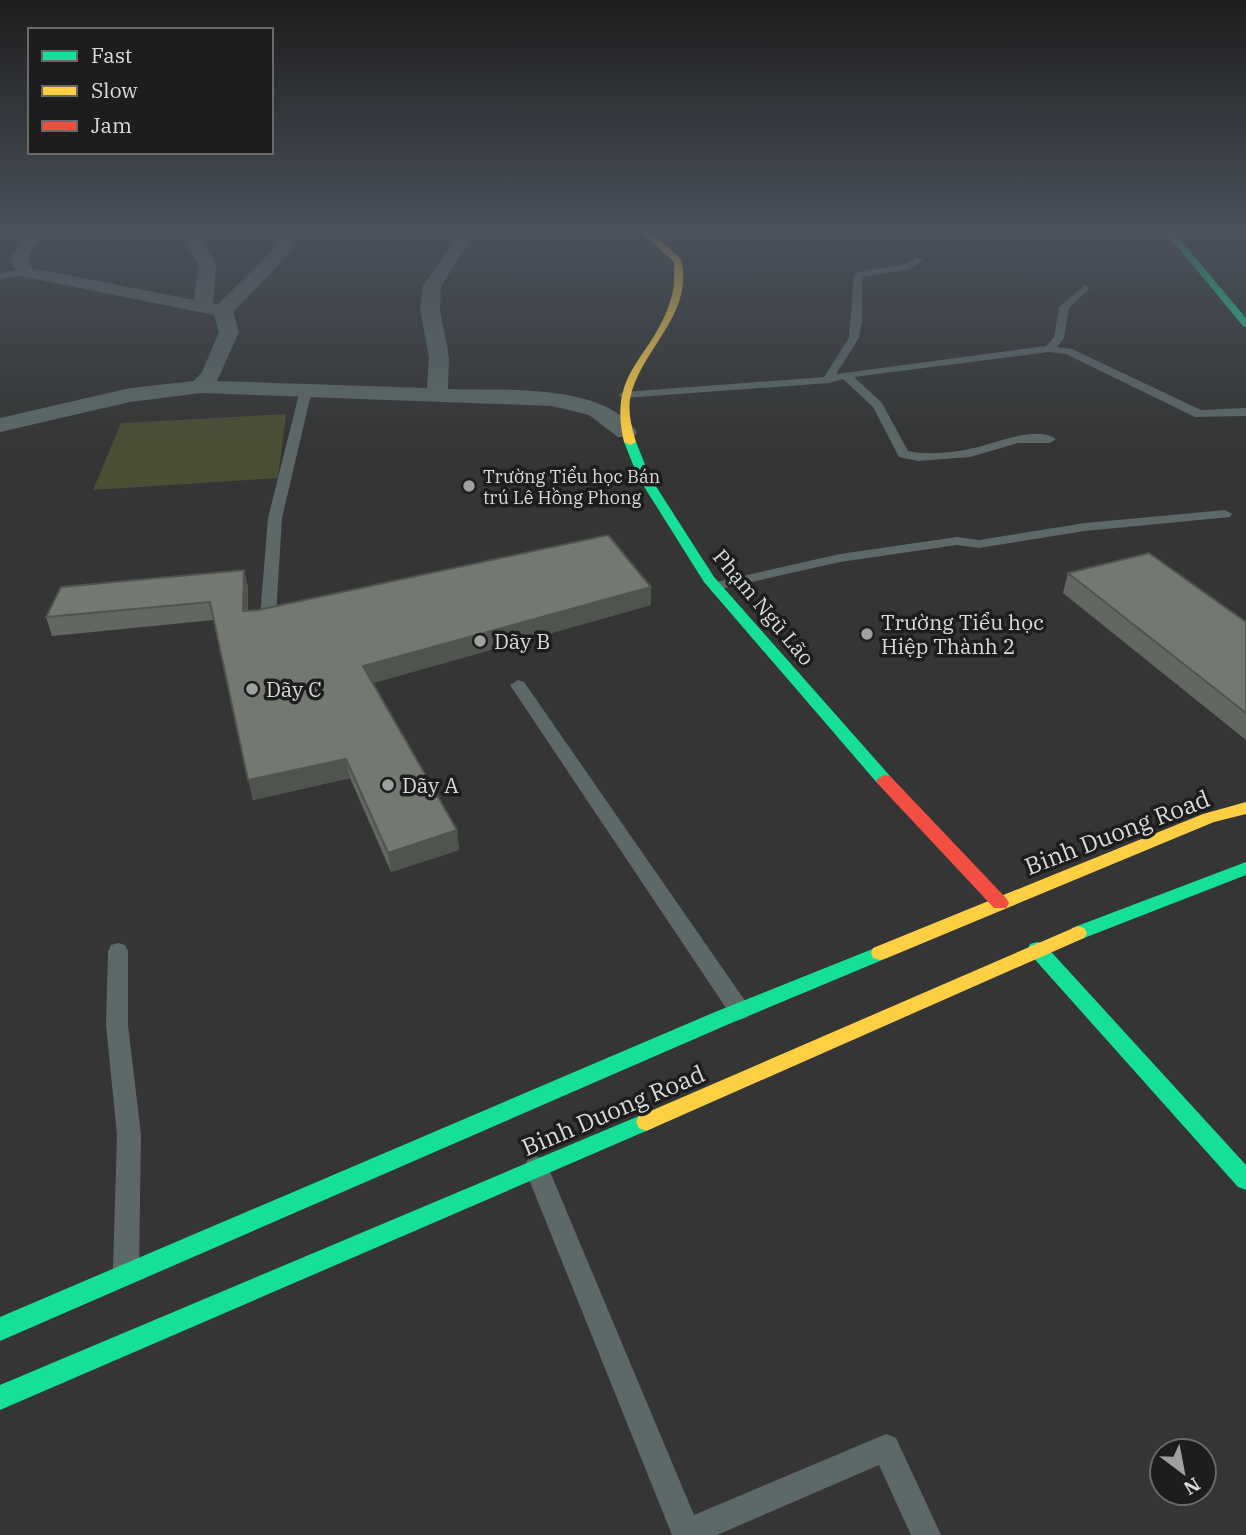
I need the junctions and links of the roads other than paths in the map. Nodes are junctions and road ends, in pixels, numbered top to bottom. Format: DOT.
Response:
graph roads {
  1 [pos="180,301"];
  2 [pos="203,301"];
  3 [pos="232,301"];
  4 [pos="431,301"];
  5 [pos="676,301"];
  6 [pos="858,301"];
  7 [pos="1071,301"];
  8 [pos="1227,301"];
  9 [pos="203,305"];
  10 [pos="223,311"];
  11 [pos="1246,324"];
  12 [pos="1049,349"];
  13 [pos="845,375"];
  14 [pos="828,380"];
  15 [pos="201,387"];
  16 [pos="306,390"];
  17 [pos="437,394"];
  18 [pos="624,395"];
  19 [pos="1246,412"];
  20 [pos="0,425"];
  21 [pos="626,432"];
  22 [pos="1050,439"];
  23 [pos="1225,514"];
  24 [pos="716,586"];
  25 [pos="268,616"];
  26 [pos="517,685"];
  27 [pos="1246,808"];
  28 [pos="1246,868"];
  29 [pos="1000,903"];
  30 [pos="1037,949"];
  31 [pos="118,951"];
  32 [pos="740,1011"];
  33 [pos="536,1167"];
  34 [pos="1246,1180"];
  35 [pos="126,1275"];
  36 [pos="0,1329"];
  37 [pos="0,1398"];
  38 [pos="687,1534"];
  39 [pos="926,1535"];
  1 -- 9 [label="street"];
  2 -- 9 [label="street"];
  3 -- 10 [label="street"];
  4 -- 17 [label="street"];
  5 -- 18 [label="main road"];
  6 -- 14 [label="lane"];
  7 -- 12 [label="lane"];
  8 -- 11 [label="main road"];
  9 -- 10 [label="street"];
  10 -- 15 [label="street"];
  12 -- 13 [label="lane"];
  12 -- 19 [label="lane"];
  13 -- 14 [label="lane"];
  13 -- 22 [label="lane"];
  14 -- 18 [label="lane"];
  15 -- 16 [label="street"];
  15 -- 20 [label="street"];
  16 -- 17 [label="street"];
  16 -- 25 [label="lane"];
  17 -- 21 [label="street"];
  18 -- 21 [label="main road, Phạm Ngũ Lão"];
  21 -- 24 [label="main road, Phạm Ngũ Lão"];
  23 -- 24 [label="lane"];
  24 -- 29 [label="main road, Phạm Ngũ Lão"];
  26 -- 32 [label="lane"];
  27 -- 29 [label="main road, Binh Duong Road"];
  28 -- 30 [label="main road, Binh Duong Road"];
  29 -- 32 [label="main road, Binh Duong Road"];
  30 -- 33 [label="main road, Binh Duong Road"];
  30 -- 34 [label="main road"];
  31 -- 35 [label="lane"];
  32 -- 35 [label="main road, Binh Duong Road"];
  33 -- 37 [label="main road, Binh Duong Road"];
  33 -- 38 [label="lane"];
  35 -- 36 [label="main road, Binh Duong Road"];
  38 -- 39 [label="lane"];
}
